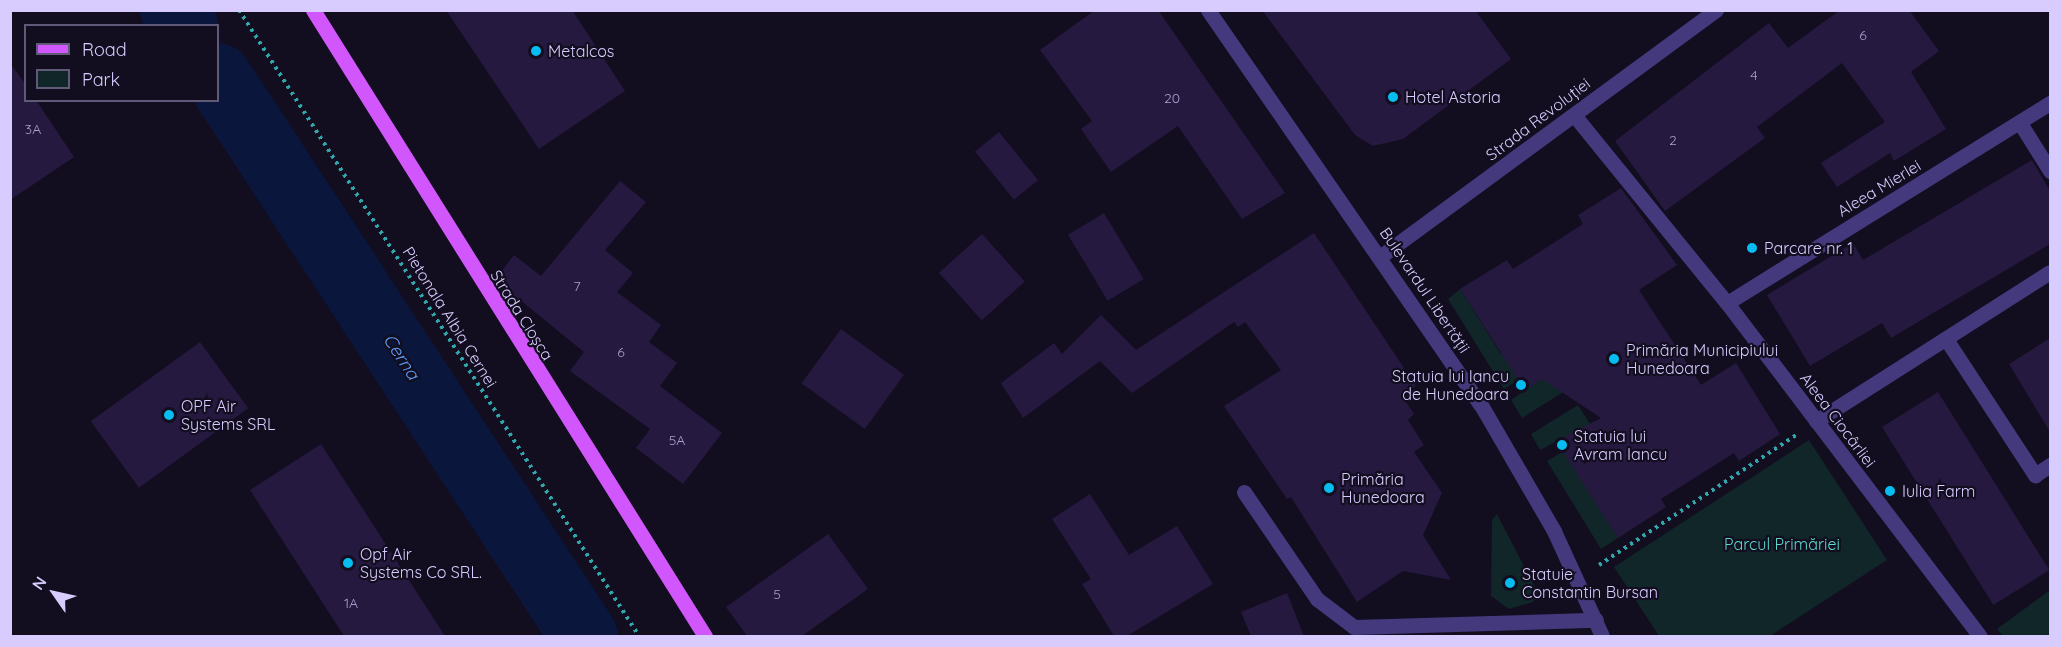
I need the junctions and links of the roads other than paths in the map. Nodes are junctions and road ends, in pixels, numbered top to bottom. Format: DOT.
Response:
graph roads {
  1 [pos="313,10"];
  2 [pos="1208,10"];
  3 [pos="1716,10"];
  4 [pos="2050,103"];
  5 [pos="1574,115"];
  6 [pos="2020,123"];
  7 [pos="2050,171"];
  8 [pos="1381,256"];
  9 [pos="2050,272"];
  10 [pos="1726,303"];
  11 [pos="1946,339"];
  12 [pos="1816,421"];
  13 [pos="2050,465"];
  14 [pos="1244,492"];
  15 [pos="1596,620"];
  16 [pos="705,636"];
  17 [pos="1602,636"];
  18 [pos="1980,636"];
  1 -- 16 [label="main road, Strada Cloșca"];
  2 -- 8 [label="street, Bulevardul Libertății"];
  3 -- 5 [label="street, Strada Revoluției"];
  4 -- 6 [label="street, Aleea Mierlei"];
  5 -- 8 [label="street, Strada Revoluției"];
  5 -- 10 [label="street, Aleea Ciocârliei"];
  6 -- 7 [label="street"];
  6 -- 10 [label="street, Aleea Mierlei"];
  8 -- 15 [label="street, Bulevardul Libertății"];
  9 -- 11 [label="street"];
  10 -- 12 [label="street, Aleea Ciocârliei"];
  11 -- 12 [label="street"];
  11 -- 13 [label="street"];
  12 -- 18 [label="street, Aleea Ciocârliei"];
  14 -- 15 [label="street"];
  15 -- 17 [label="street, Bulevardul Libertății"];
}
